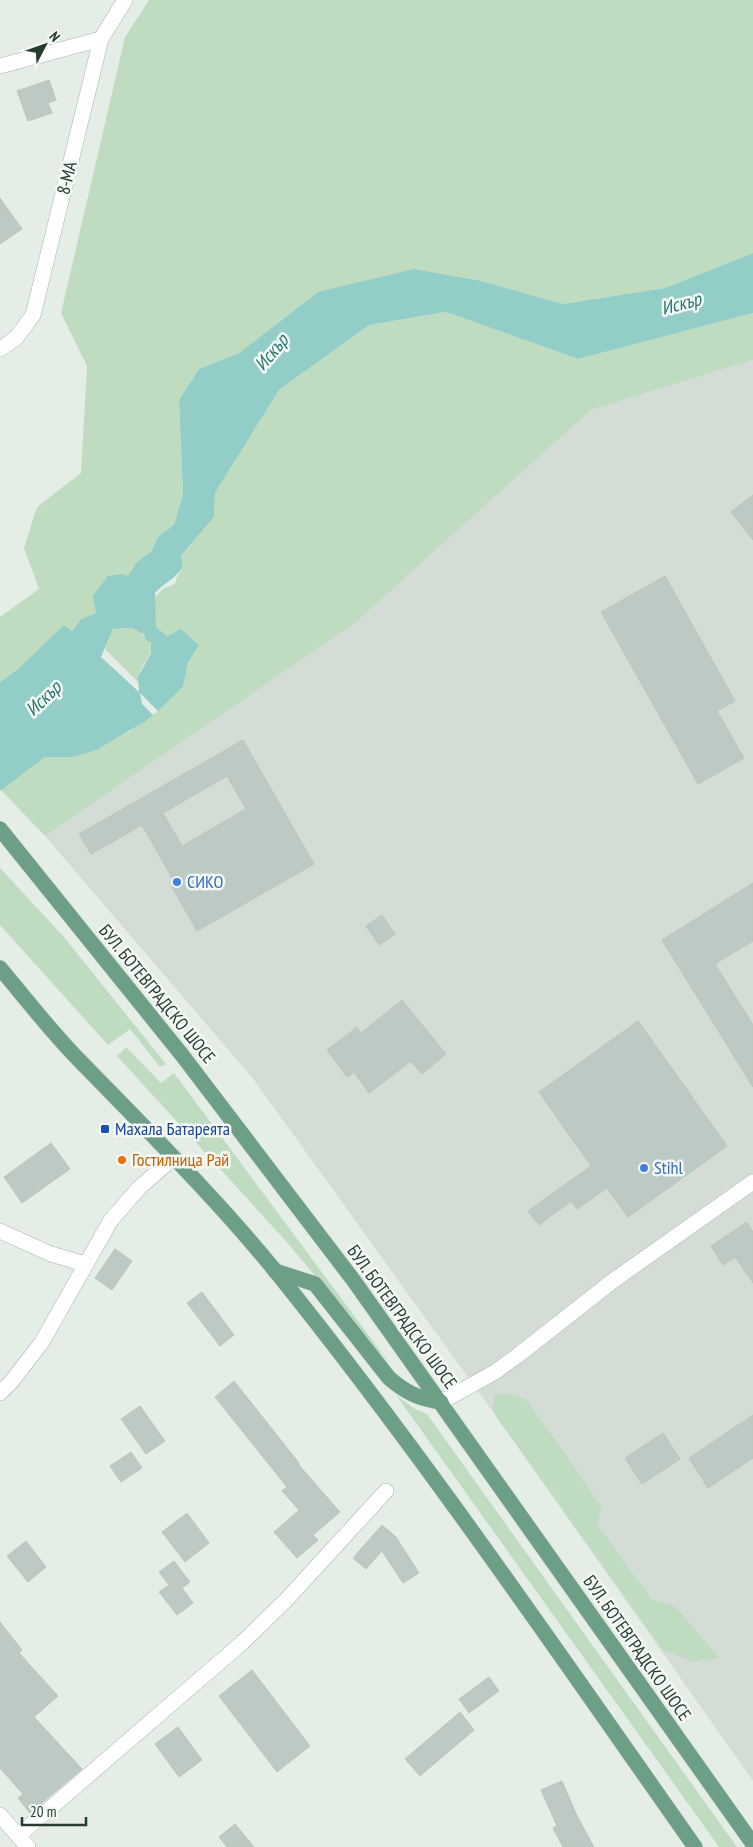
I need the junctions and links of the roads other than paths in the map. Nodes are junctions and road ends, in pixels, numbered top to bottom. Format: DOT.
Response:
graph roads {
  1 [pos="125,0"];
  2 [pos="102,39"];
  3 [pos="0,66"];
  4 [pos="0,349"];
  5 [pos="3,832"];
  6 [pos="0,968"];
  7 [pos="174,1157"];
  8 [pos="753,1182"];
  9 [pos="0,1231"];
  10 [pos="85,1264"];
  11 [pos="275,1271"];
  12 [pos="0,1393"];
  13 [pos="440,1402"];
  14 [pos="386,1491"];
  15 [pos="0,1815"];
  16 [pos="23,1841"];
  17 [pos="753,1844"];
  18 [pos="695,1847"];
  1 -- 2 [label="street, 8-МА"];
  2 -- 3 [label="street"];
  2 -- 4 [label="street, 8-МА"];
  5 -- 13 [label="main road, БУЛ. БОТЕВГРАДСКО ШОСЕ"];
  6 -- 7 [label="main road"];
  7 -- 10 [label="street"];
  7 -- 11 [label="main road"];
  8 -- 13 [label="street"];
  9 -- 10 [label="street"];
  10 -- 12 [label="street"];
  11 -- 13 [label="main road"];
  11 -- 18 [label="main road"];
  13 -- 17 [label="main road, БУЛ. БОТЕВГРАДСКО ШОСЕ"];
  14 -- 16 [label="street"];
  15 -- 16 [label="street"];
}
